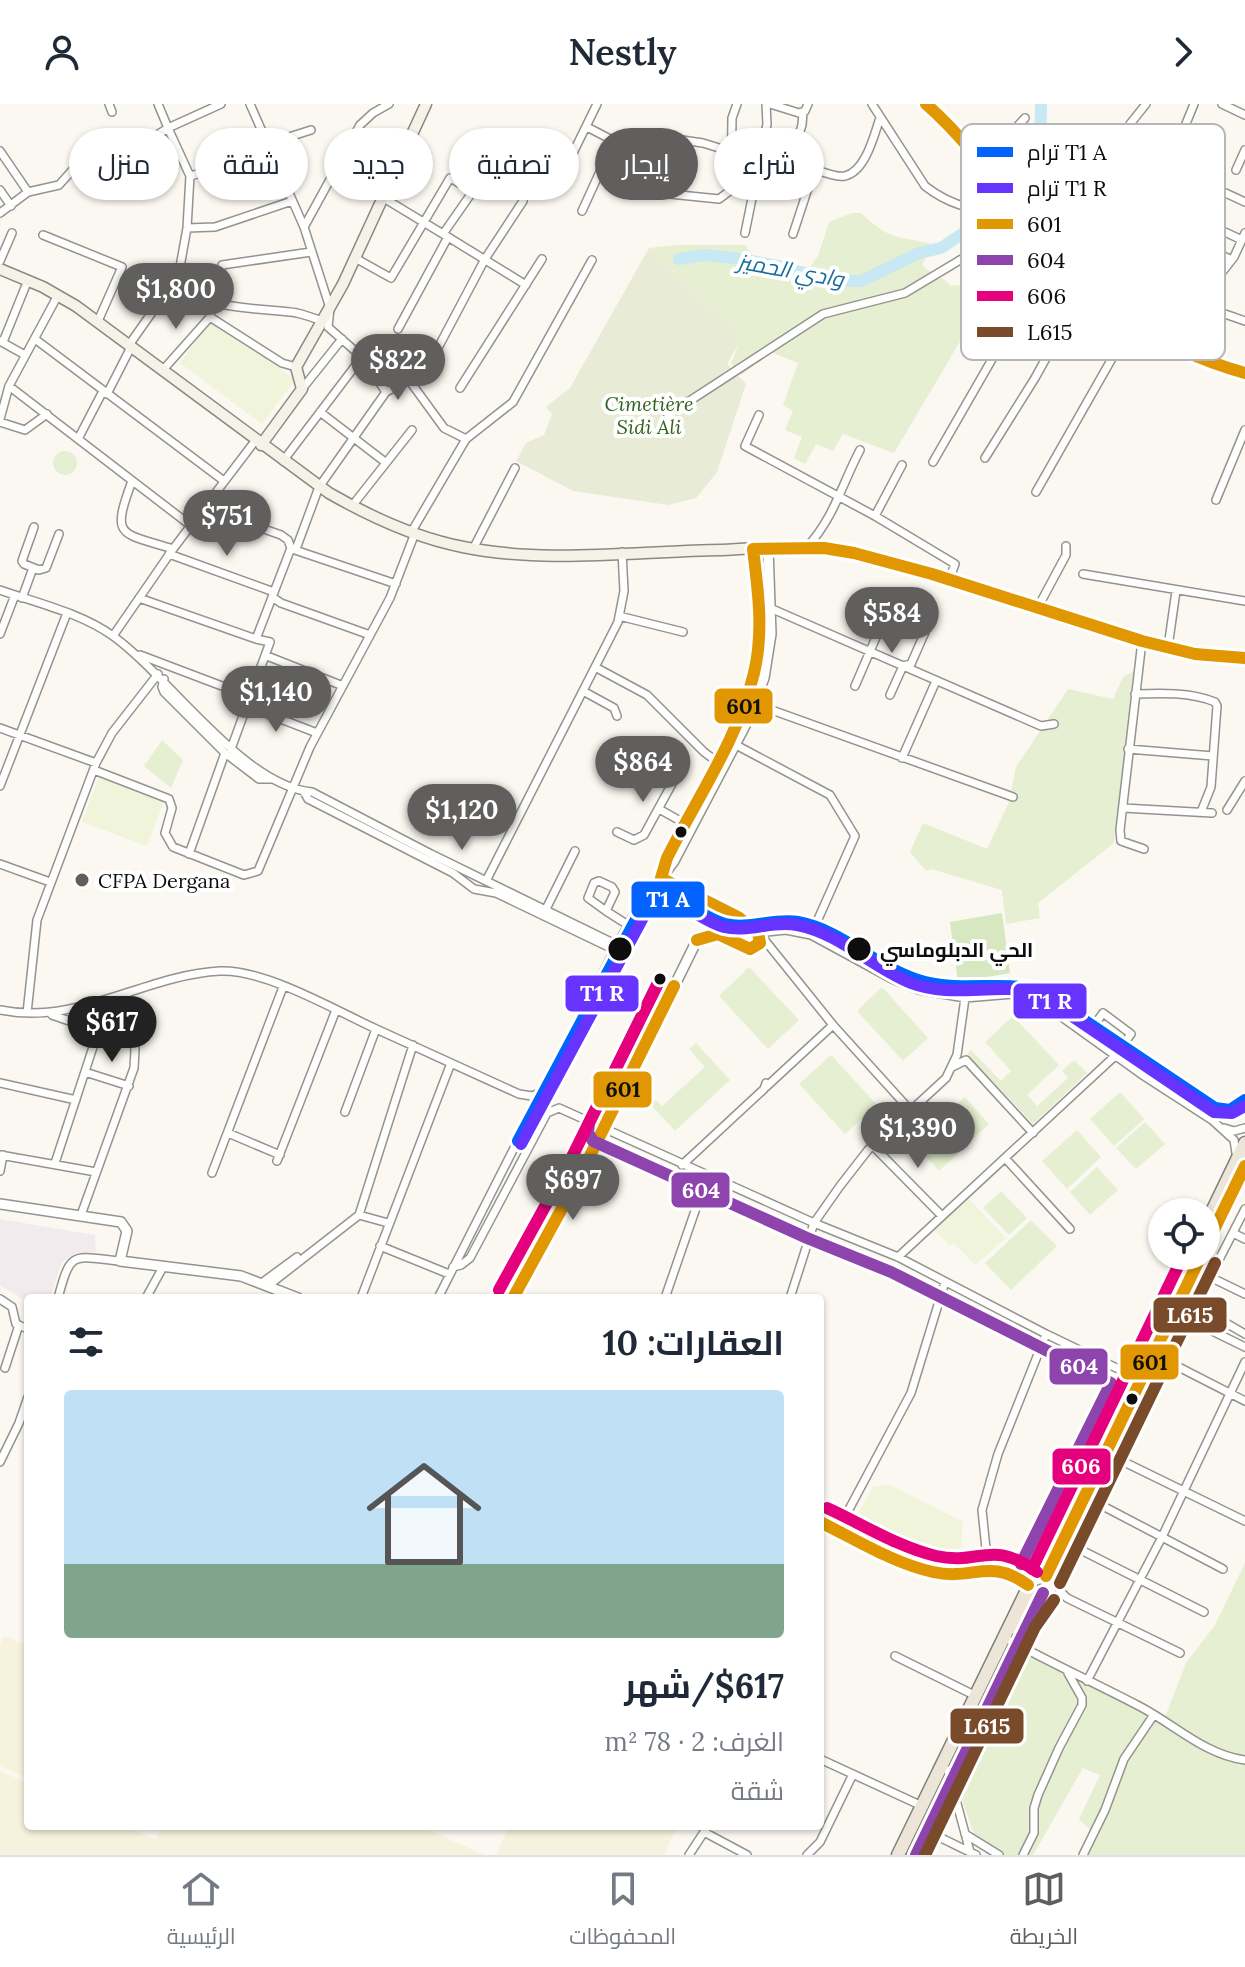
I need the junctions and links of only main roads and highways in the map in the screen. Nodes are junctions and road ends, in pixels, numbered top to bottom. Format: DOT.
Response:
graph roads {
  1 [pos="426,104"];
  2 [pos="926,104"];
  3 [pos="961,138"];
  4 [pos="0,269"];
  5 [pos="1202,360"];
  6 [pos="1245,373"];
  7 [pos="258,443"];
  8 [pos="1245,658"];
  9 [pos="1245,1143"];
  10 [pos="1241,1177"];
  11 [pos="1220,1205"];
  12 [pos="1220,1218"];
  13 [pos="1184,1270"];
  14 [pos="1194,1270"];
  15 [pos="1038,1581"];
  16 [pos="898,1855"];
  17 [pos="907,1855"];
  1 -- 7 [label="main road"];
  2 -- 3 [label="main road"];
  4 -- 7 [label="main road"];
  5 -- 6 [label="main road"];
  7 -- 8 [label="main road"];
  9 -- 10 [label="main road"];
  10 -- 11 [label="main road"];
  10 -- 12 [label="main road"];
  13 -- 15 [label="main road"];
  14 -- 15 [label="main road"];
  15 -- 16 [label="main road"];
  15 -- 17 [label="main road"];
}
